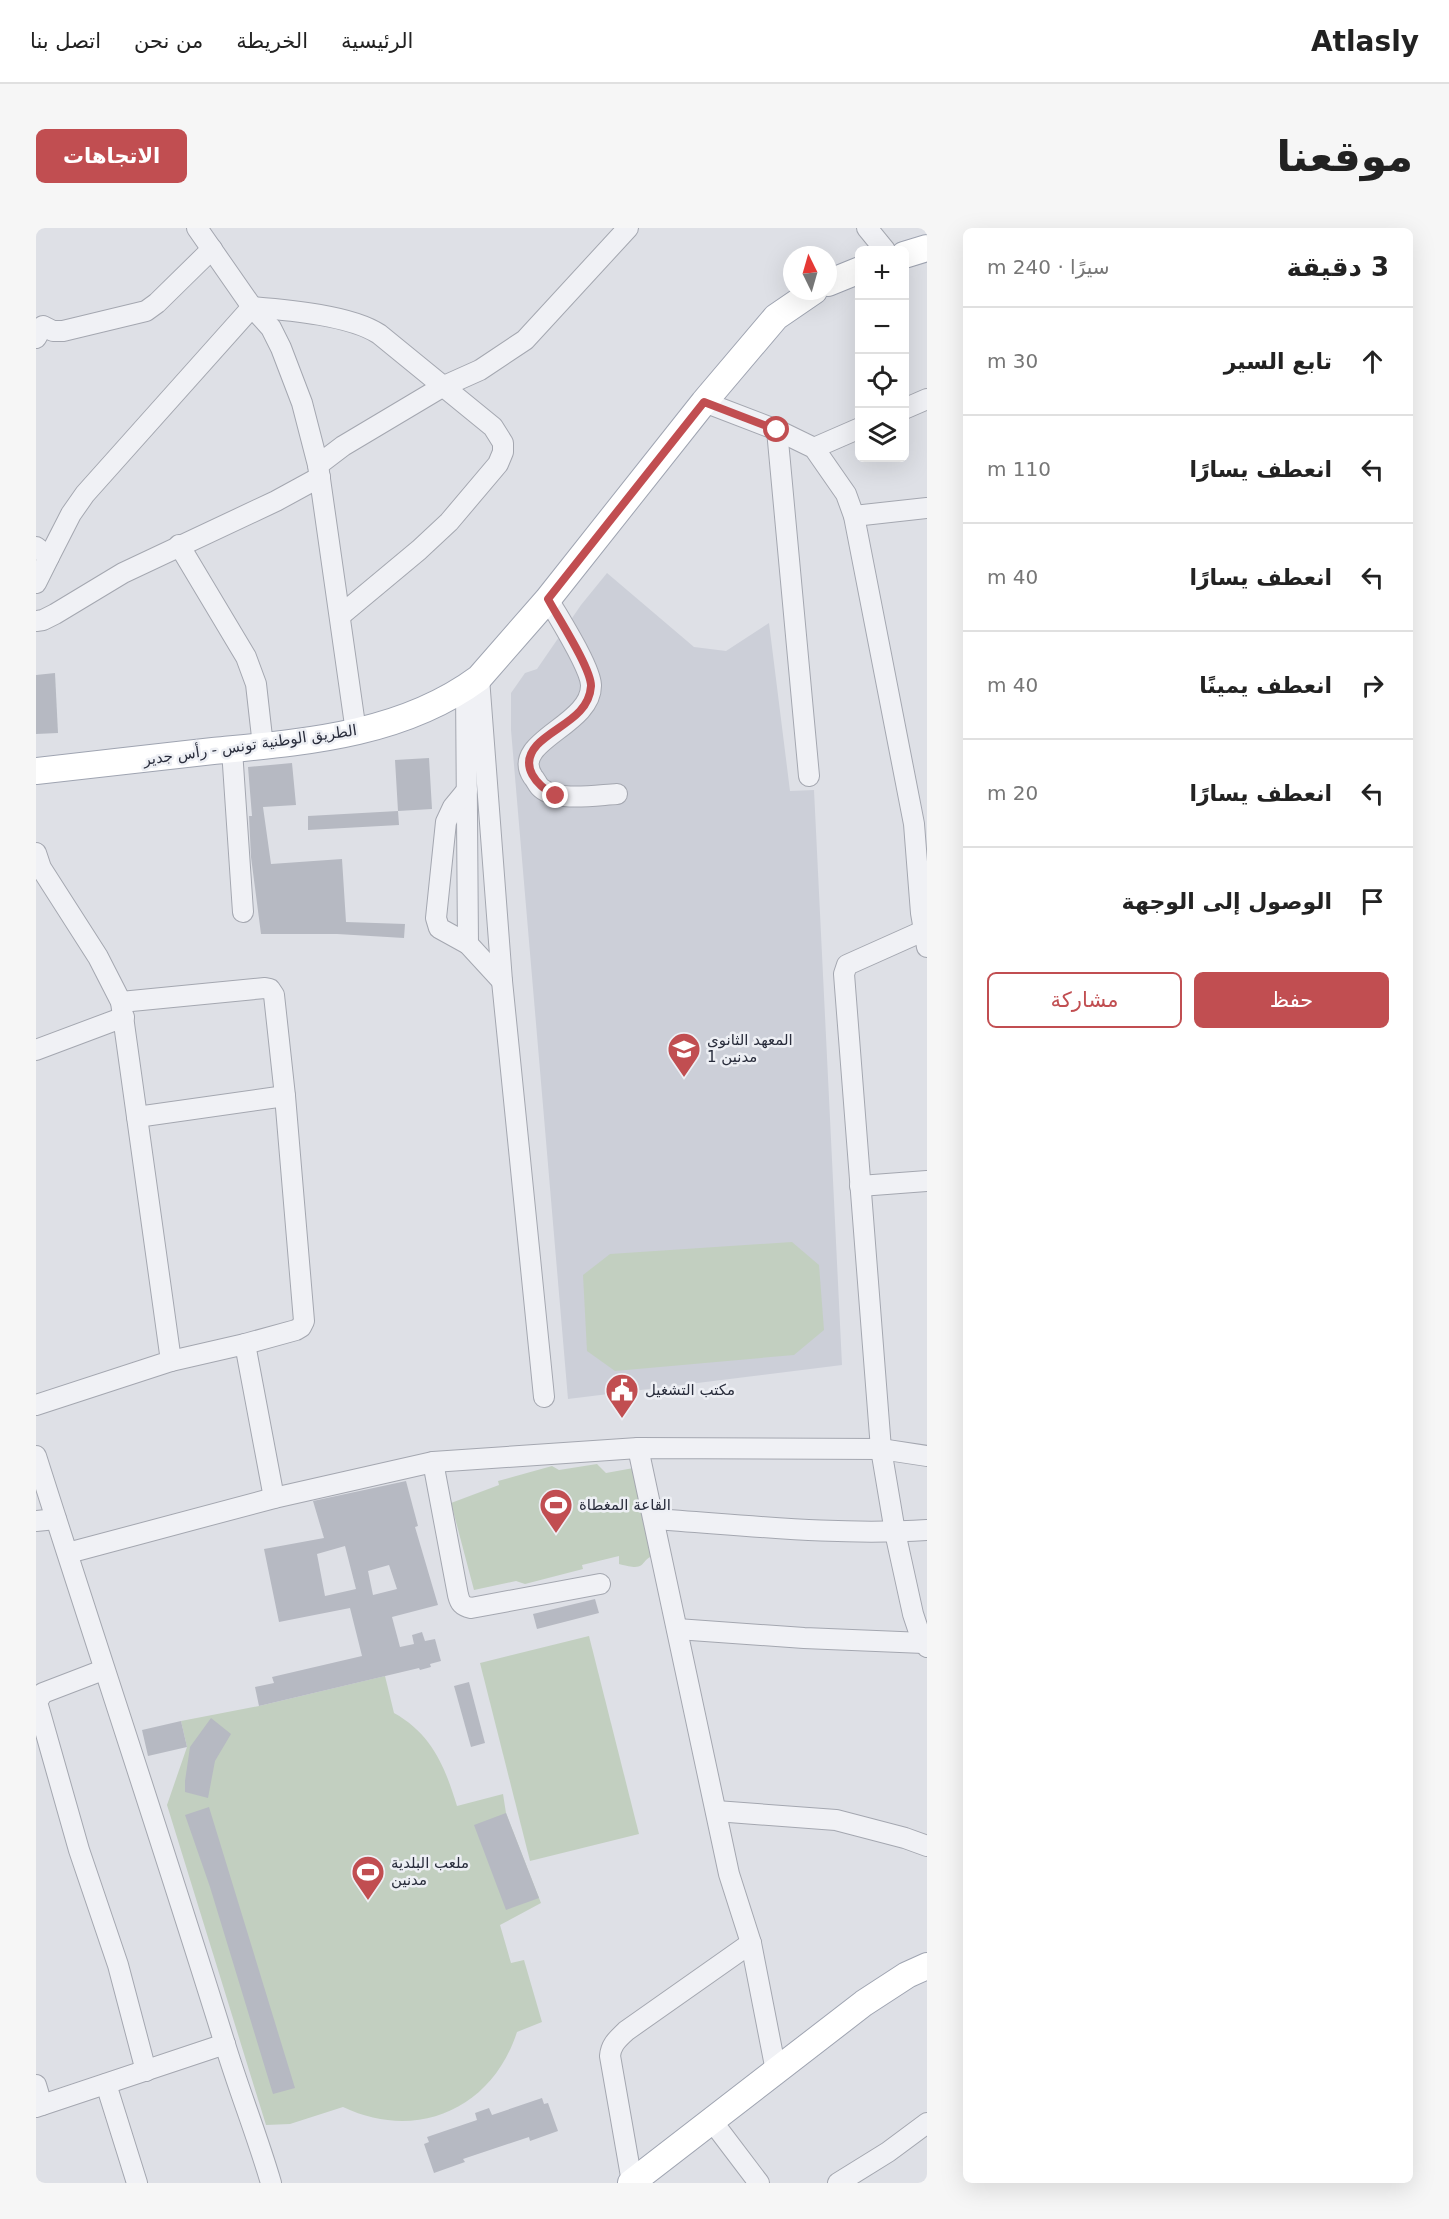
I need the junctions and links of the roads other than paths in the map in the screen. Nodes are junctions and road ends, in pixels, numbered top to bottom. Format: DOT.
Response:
graph roads {
  1 [pos="197,228"];
  2 [pos="628,228"];
  3 [pos="867,228"];
  4 [pos="882,246"];
  5 [pos="927,248"];
  6 [pos="212,249"];
  7 [pos="909,253"];
  8 [pos="855,272"];
  9 [pos="837,279"];
  10 [pos="801,300"];
  11 [pos="252,307"];
  12 [pos="38,328"];
  13 [pos="442,387"];
  14 [pos="927,399"];
  15 [pos="704,402"];
  16 [pos="906,408"];
  17 [pos="777,430"];
  18 [pos="855,430"];
  19 [pos="814,448"];
  20 [pos="319,471"];
  21 [pos="927,508"];
  22 [pos="854,516"];
  23 [pos="179,546"];
  24 [pos="42,552"];
  25 [pos="36,583"];
  26 [pos="548,599"];
  27 [pos="341,615"];
  28 [pos="36,621"];
  29 [pos="472,683"];
  30 [pos="356,732"];
  31 [pos="263,746"];
  32 [pos="232,750"];
  33 [pos="36,771"];
  34 [pos="809,776"];
  35 [pos="467,790"];
  36 [pos="617,794"];
  37 [pos="36,853"];
  38 [pos="243,912"];
  39 [pos="924,925"];
  40 [pos="500,941"];
  41 [pos="468,944"];
  42 [pos="502,981"];
  43 [pos="123,1009"];
  44 [pos="36,1050"];
  45 [pos="285,1096"];
  46 [pos="137,1117"];
  47 [pos="927,1181"];
  48 [pos="860,1186"];
  49 [pos="245,1344"];
  50 [pos="171,1361"];
  51 [pos="544,1396"];
  52 [pos="36,1405"];
  53 [pos="638,1448"];
  54 [pos="881,1449"];
  55 [pos="36,1456"];
  56 [pos="927,1456"];
  57 [pos="434,1462"];
  58 [pos="274,1498"];
  59 [pos="56,1519"];
  60 [pos="654,1519"];
  61 [pos="36,1521"];
  62 [pos="927,1530"];
  63 [pos="895,1532"];
  64 [pos="68,1553"];
  65 [pos="600,1584"];
  66 [pos="677,1629"];
  67 [pos="926,1645"];
  68 [pos="104,1670"];
  69 [pos="716,1810"];
  70 [pos="927,1846"];
  71 [pos="751,1943"];
  72 [pos="927,1966"];
  73 [pos="225,2044"];
  74 [pos="146,2071"];
  75 [pos="776,2071"];
  76 [pos="106,2084"];
  77 [pos="36,2085"];
  78 [pos="39,2106"];
  79 [pos="712,2121"];
  80 [pos="927,2123"];
  81 [pos="137,2183"];
  82 [pos="271,2183"];
  83 [pos="632,2183"];
  84 [pos="759,2183"];
  85 [pos="838,2183"];
  1 -- 6 [label="street"];
  2 -- 13 [label="street"];
  3 -- 4 [label="street"];
  5 -- 7 [label="main road"];
  6 -- 11 [label="street"];
  6 -- 12 [label="street"];
  8 -- 9 [label="main road"];
  10 -- 15 [label="main road, الطريق الوطنية تونس - رأس جدير"];
  11 -- 13 [label="street"];
  11 -- 20 [label="street"];
  11 -- 24 [label="street"];
  13 -- 20 [label="street"];
  13 -- 27 [label="street"];
  14 -- 16 [label="street"];
  15 -- 17 [label="street"];
  15 -- 26 [label="main road, الطريق الوطنية تونس - رأس جدير"];
  17 -- 19 [label="street"];
  17 -- 34 [label="street"];
  18 -- 19 [label="street"];
  19 -- 22 [label="street"];
  20 -- 23 [label="street"];
  20 -- 27 [label="street"];
  21 -- 22 [label="street"];
  22 -- 39 [label="street"];
  23 -- 28 [label="street"];
  23 -- 31 [label="street"];
  24 -- 25 [label="street"];
  26 -- 29 [label="main road, الطريق الوطنية تونس - رأس جدير"];
  26 -- 36 [label="street"];
  27 -- 30 [label="street"];
  29 -- 30 [label="main road, الطريق الوطنية تونس - رأس جدير"];
  29 -- 35 [label="street"];
  29 -- 40 [label="street"];
  30 -- 31 [label="main road, الطريق الوطنية تونس - رأس جدير"];
  31 -- 32 [label="main road, الطريق الوطنية تونس - رأس جدير"];
  32 -- 33 [label="main road, الطريق الوطنية تونس - رأس جدير"];
  32 -- 38 [label="street"];
  35 -- 41 [label="street"];
  35 -- 41 [label="street"];
  37 -- 43 [label="street"];
  39 -- 48 [label="street"];
  40 -- 41 [label="street"];
  40 -- 42 [label="street"];
  41 -- 42 [label="street"];
  42 -- 51 [label="street"];
  43 -- 44 [label="street"];
  43 -- 45 [label="street"];
  43 -- 46 [label="street"];
  45 -- 46 [label="street"];
  45 -- 49 [label="street"];
  46 -- 50 [label="street"];
  47 -- 48 [label="street"];
  48 -- 54 [label="street"];
  49 -- 50 [label="street"];
  49 -- 58 [label="street"];
  50 -- 52 [label="street"];
  53 -- 54 [label="street"];
  53 -- 57 [label="street"];
  53 -- 60 [label="street"];
  54 -- 56 [label="street"];
  54 -- 63 [label="street"];
  55 -- 59 [label="street"];
  57 -- 58 [label="street"];
  57 -- 65 [label="street"];
  58 -- 64 [label="street"];
  59 -- 61 [label="street"];
  59 -- 64 [label="street"];
  60 -- 63 [label="street"];
  60 -- 66 [label="street"];
  62 -- 63 [label="street"];
  63 -- 67 [label="street"];
  64 -- 68 [label="street"];
  66 -- 67 [label="street"];
  66 -- 69 [label="street"];
  68 -- 73 [label="street"];
  68 -- 74 [label="street"];
  69 -- 70 [label="street"];
  69 -- 71 [label="street"];
  71 -- 75 [label="street"];
  71 -- 83 [label="street"];
  72 -- 75 [label="main road"];
  73 -- 74 [label="street"];
  73 -- 82 [label="street"];
  74 -- 76 [label="street"];
  75 -- 79 [label="main road"];
  76 -- 78 [label="street"];
  76 -- 81 [label="street"];
  77 -- 78 [label="street"];
  79 -- 83 [label="main road"];
  79 -- 84 [label="street"];
  80 -- 85 [label="street"];
}
